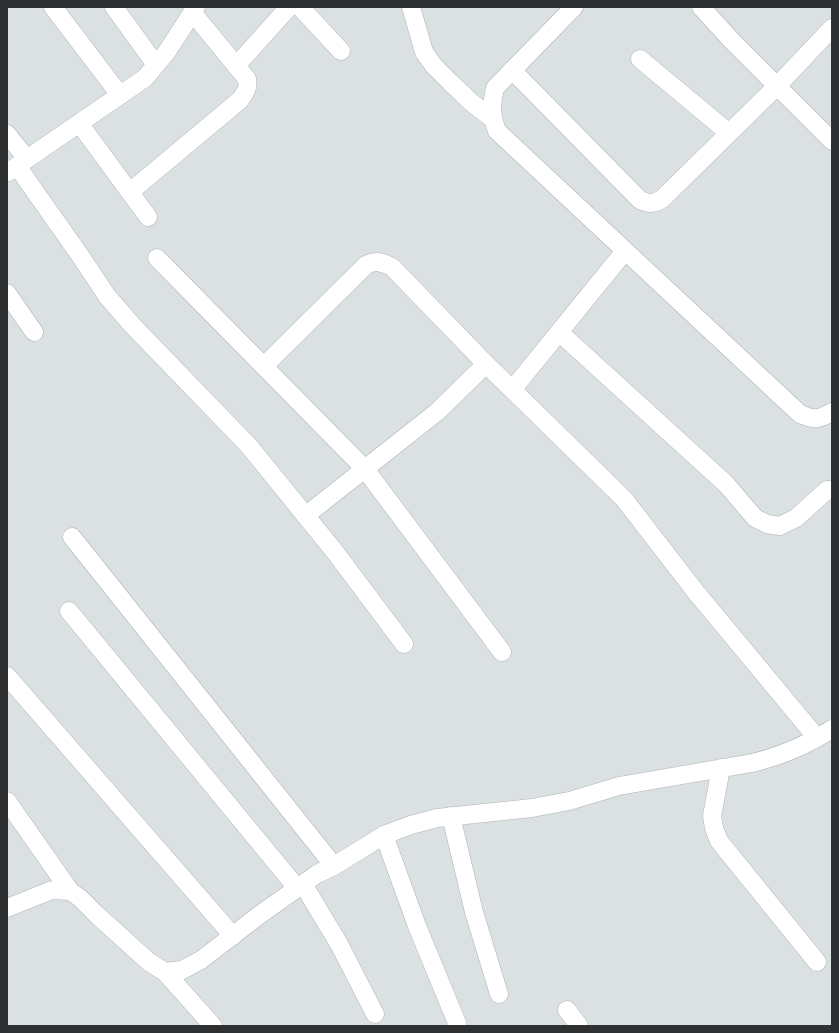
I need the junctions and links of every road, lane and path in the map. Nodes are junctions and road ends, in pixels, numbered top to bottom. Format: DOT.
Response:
graph roads {
  1 [pos="53,7"];
  2 [pos="114,7"];
  3 [pos="289,7"];
  4 [pos="300,7"];
  5 [pos="411,7"];
  6 [pos="574,7"];
  7 [pos="701,7"];
  8 [pos="194,10"];
  9 [pos="832,28"];
  10 [pos="341,52"];
  11 [pos="640,59"];
  12 [pos="156,65"];
  13 [pos="236,66"];
  14 [pos="512,70"];
  15 [pos="777,86"];
  16 [pos="120,95"];
  17 [pos="493,119"];
  18 [pos="79,123"];
  19 [pos="729,133"];
  20 [pos="7,134"];
  21 [pos="832,141"];
  22 [pos="17,166"];
  23 [pos="130,192"];
  24 [pos="148,217"];
  25 [pos="625,251"];
  26 [pos="157,258"];
  27 [pos="7,293"];
  28 [pos="34,332"];
  29 [pos="559,332"];
  30 [pos="486,364"];
  31 [pos="264,366"];
  32 [pos="512,390"];
  33 [pos="832,412"];
  34 [pos="365,469"];
  35 [pos="832,490"];
  36 [pos="305,516"];
  37 [pos="72,537"];
  38 [pos="69,611"];
  39 [pos="404,644"];
  40 [pos="502,652"];
  41 [pos="7,676"];
  42 [pos="824,733"];
  43 [pos="721,768"];
  44 [pos="7,801"];
  45 [pos="451,816"];
  46 [pos="384,835"];
  47 [pos="334,866"];
  48 [pos="300,886"];
  49 [pos="70,891"];
  50 [pos="7,908"];
  51 [pos="233,936"];
  52 [pos="817,962"];
  53 [pos="165,972"];
  54 [pos="499,994"];
  55 [pos="567,1010"];
  56 [pos="375,1014"];
  57 [pos="457,1023"];
  58 [pos="207,1024"];
  59 [pos="579,1026"];
  1 -- 16 [label="street"];
  2 -- 12 [label="street"];
  3 -- 13 [label="street"];
  4 -- 10 [label="street"];
  5 -- 17 [label="street"];
  6 -- 14 [label="street"];
  7 -- 15 [label="street"];
  8 -- 12 [label="street"];
  8 -- 13 [label="street"];
  9 -- 15 [label="street"];
  11 -- 19 [label="street"];
  12 -- 16 [label="street"];
  13 -- 23 [label="street"];
  14 -- 17 [label="street"];
  14 -- 19 [label="street"];
  15 -- 19 [label="street"];
  15 -- 21 [label="street"];
  16 -- 18 [label="street"];
  17 -- 25 [label="street"];
  18 -- 22 [label="street"];
  18 -- 23 [label="street"];
  20 -- 22 [label="street"];
  22 -- 36 [label="street"];
  23 -- 24 [label="street"];
  25 -- 29 [label="street"];
  25 -- 33 [label="street"];
  26 -- 31 [label="street"];
  27 -- 28 [label="street"];
  29 -- 32 [label="street"];
  29 -- 35 [label="street"];
  30 -- 31 [label="street"];
  30 -- 32 [label="street"];
  30 -- 34 [label="street"];
  31 -- 34 [label="street"];
  32 -- 42 [label="street"];
  34 -- 36 [label="street"];
  34 -- 40 [label="street"];
  36 -- 39 [label="street"];
  37 -- 47 [label="street"];
  38 -- 48 [label="street"];
  41 -- 51 [label="street"];
  42 -- 43 [label="street"];
  43 -- 45 [label="street"];
  43 -- 52 [label="street"];
  44 -- 49 [label="street"];
  45 -- 46 [label="street"];
  45 -- 54 [label="street"];
  46 -- 47 [label="street"];
  46 -- 57 [label="street"];
  47 -- 48 [label="street"];
  48 -- 51 [label="street"];
  48 -- 56 [label="street"];
  49 -- 50 [label="street"];
  49 -- 53 [label="street"];
  51 -- 53 [label="street"];
  53 -- 58 [label="street"];
  55 -- 59 [label="street"];
}
